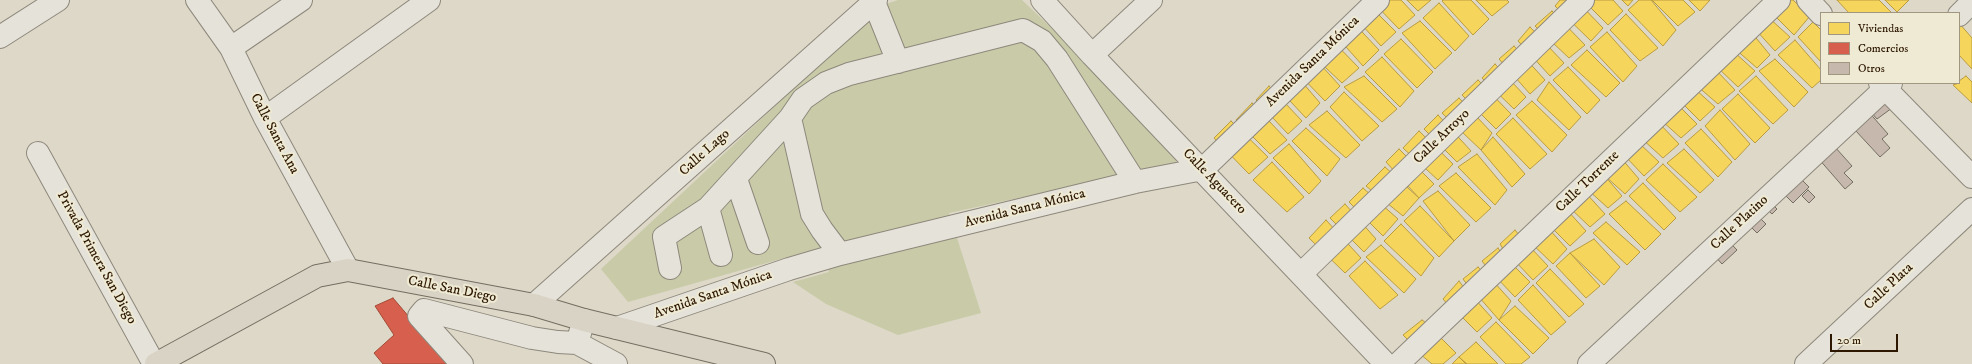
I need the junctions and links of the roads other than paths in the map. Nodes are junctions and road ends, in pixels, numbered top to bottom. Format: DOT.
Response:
graph roads {
  1 [pos="58,0"];
  2 [pos="198,0"];
  3 [pos="301,0"];
  4 [pos="429,0"];
  5 [pos="1042,0"];
  6 [pos="1151,0"];
  7 [pos="1378,0"];
  8 [pos="1583,0"];
  9 [pos="1778,0"];
  10 [pos="1808,0"];
  11 [pos="875,1"];
  12 [pos="1972,2"];
  13 [pos="1820,13"];
  14 [pos="1960,14"];
  15 [pos="0,37"];
  16 [pos="231,48"];
  17 [pos="1092,55"];
  18 [pos="898,62"];
  19 [pos="1886,85"];
  20 [pos="265,118"];
  21 [pos="790,118"];
  22 [pos="38,153"];
  23 [pos="1203,169"];
  24 [pos="1972,177"];
  25 [pos="736,179"];
  26 [pos="1135,182"];
  27 [pos="708,208"];
  28 [pos="1972,209"];
  29 [pos="758,243"];
  30 [pos="840,254"];
  31 [pos="720,255"];
  32 [pos="670,268"];
  33 [pos="348,270"];
  34 [pos="1301,274"];
  35 [pos="534,305"];
  36 [pos="584,320"];
  37 [pos="617,328"];
  38 [pos="577,343"];
  39 [pos="708,358"];
  40 [pos="155,364"];
  41 [pos="462,364"];
  42 [pos="616,364"];
  43 [pos="764,364"];
  44 [pos="1386,364"];
  45 [pos="1398,364"];
  46 [pos="1589,364"];
  47 [pos="1806,364"];
  1 -- 15 [label="street"];
  2 -- 16 [label="street, Calle Santa Ana"];
  3 -- 16 [label="street"];
  4 -- 20 [label="street"];
  5 -- 17 [label="street, Calle Aguacero"];
  6 -- 17 [label="street"];
  7 -- 23 [label="street, Avenida Santa Mónica"];
  8 -- 34 [label="street, Calle Arroyo"];
  9 -- 45 [label="street, Calle Torrente"];
  10 -- 13 [label="street"];
  11 -- 18 [label="street"];
  11 -- 35 [label="street, Calle Lago"];
  12 -- 14 [label="street"];
  16 -- 20 [label="street, Calle Santa Ana"];
  17 -- 23 [label="street, Calle Aguacero"];
  18 -- 21 [label="street"];
  18 -- 26 [label="street"];
  19 -- 24 [label="street"];
  19 -- 46 [label="street, Calle Platino"];
  20 -- 33 [label="street, Calle Santa Ana"];
  21 -- 25 [label="street"];
  21 -- 30 [label="street"];
  22 -- 40 [label="street, Privada Primera San Diego"];
  23 -- 26 [label="street, Avenida Santa Mónica"];
  23 -- 34 [label="street, Calle Aguacero"];
  25 -- 27 [label="street"];
  25 -- 29 [label="street"];
  26 -- 30 [label="street, Avenida Santa Mónica"];
  27 -- 31 [label="street"];
  27 -- 32 [label="street"];
  28 -- 47 [label="street, Calle Plata"];
  30 -- 37 [label="street, Avenida Santa Mónica"];
  33 -- 35 [label="main road, Calle San Diego"];
  33 -- 40 [label="main road, Calle San Diego"];
  34 -- 44 [label="street, Calle Aguacero"];
  35 -- 36 [label="main road, Calle San Diego"];
  36 -- 37 [label="main road, Calle San Diego"];
  36 -- 38 [label="street"];
  37 -- 39 [label="main road, Calle San Diego"];
  38 -- 41 [label="street"];
  38 -- 42 [label="street"];
  39 -- 43 [label="main road, Calle San Diego"];
}
